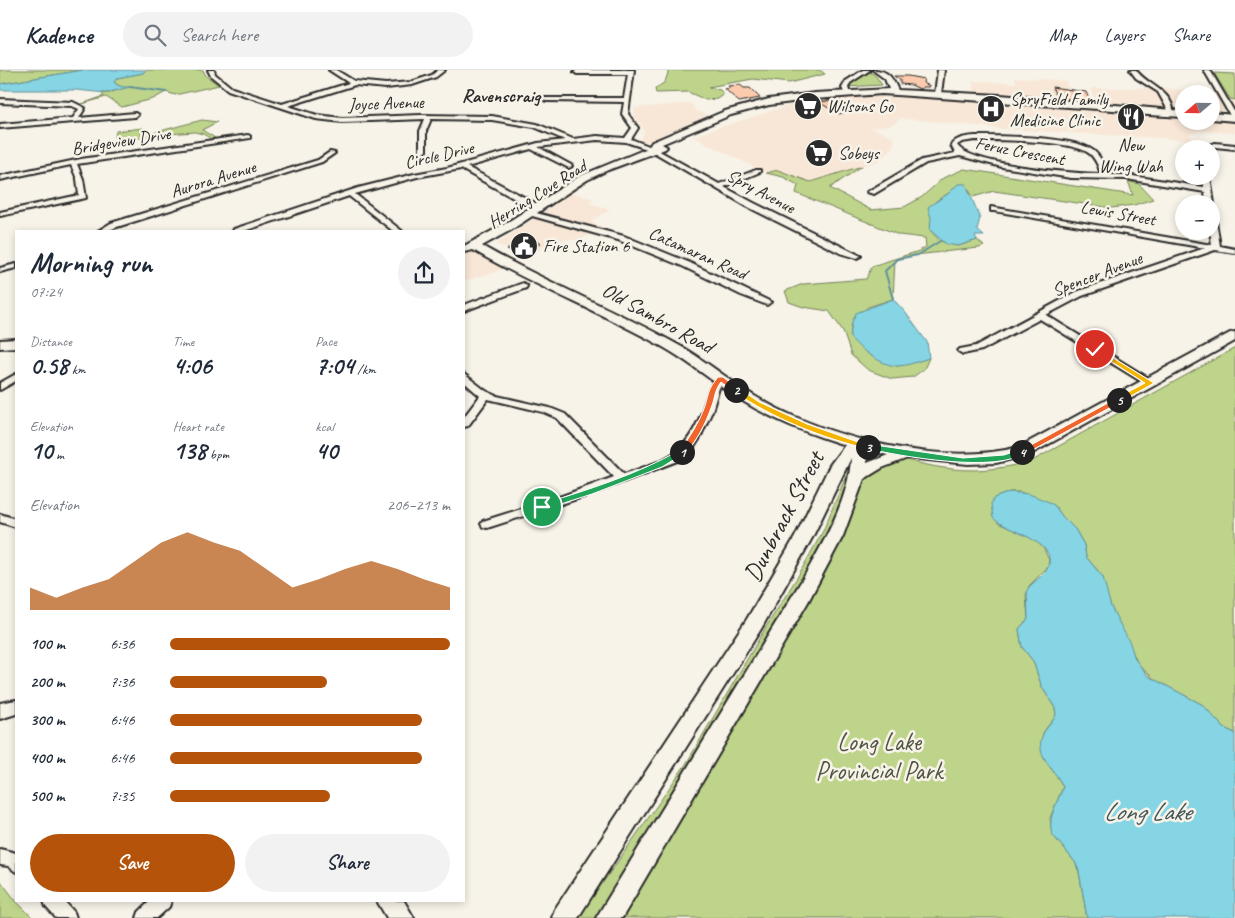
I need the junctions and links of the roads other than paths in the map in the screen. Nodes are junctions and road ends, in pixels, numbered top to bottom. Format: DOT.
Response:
graph roads {
  1 [pos="211,70"];
  2 [pos="332,70"];
  3 [pos="442,70"];
  4 [pos="867,70"];
  5 [pos="877,70"];
  6 [pos="941,70"];
  7 [pos="1133,70"];
  8 [pos="1208,70"];
  9 [pos="631,71"];
  10 [pos="577,72"];
  11 [pos="354,83"];
  12 [pos="894,91"];
  13 [pos="848,93"];
  14 [pos="938,94"];
  15 [pos="546,99"];
  16 [pos="626,100"];
  17 [pos="0,101"];
  18 [pos="281,106"];
  19 [pos="1172,113"];
  20 [pos="1175,113"];
  21 [pos="134,115"];
  22 [pos="429,117"];
  23 [pos="1220,117"];
  24 [pos="1235,118"];
  25 [pos="75,120"];
  26 [pos="0,126"];
  27 [pos="248,137"];
  28 [pos="571,140"];
  29 [pos="627,140"];
  30 [pos="1220,146"];
  31 [pos="533,147"];
  32 [pos="1235,147"];
  33 [pos="652,148"];
  34 [pos="423,151"];
  35 [pos="332,153"];
  36 [pos="960,154"];
  37 [pos="73,163"];
  38 [pos="461,166"];
  39 [pos="569,166"];
  40 [pos="758,171"];
  41 [pos="1106,177"];
  42 [pos="0,178"];
  43 [pos="1207,185"];
  44 [pos="719,186"];
  45 [pos="1208,190"];
  46 [pos="872,192"];
  47 [pos="350,194"];
  48 [pos="1209,195"];
  49 [pos="994,208"];
  50 [pos="534,211"];
  51 [pos="0,214"];
  52 [pos="104,230"];
  53 [pos="240,230"];
  54 [pos="396,230"];
  55 [pos="1215,240"];
  56 [pos="1216,247"];
  57 [pos="472,249"];
  58 [pos="1235,251"];
  59 [pos="857,256"];
  60 [pos="15,266"];
  61 [pos="0,270"];
  62 [pos="523,286"];
  63 [pos="767,302"];
  64 [pos="465,308"];
  65 [pos="1040,315"];
  66 [pos="1235,336"];
  67 [pos="15,343"];
  68 [pos="0,344"];
  69 [pos="963,351"];
  70 [pos="15,378"];
  71 [pos="465,378"];
  72 [pos="720,379"];
  73 [pos="1150,383"];
  74 [pos="0,387"];
  75 [pos="486,395"];
  76 [pos="465,423"];
  77 [pos="856,444"];
  78 [pos="912,454"];
  79 [pos="857,476"];
  80 [pos="622,479"];
  81 [pos="0,518"];
  82 [pos="15,523"];
  83 [pos="487,524"];
  84 [pos="15,707"];
  85 [pos="0,711"];
  86 [pos="0,857"];
  87 [pos="15,863"];
  88 [pos="53,902"];
  89 [pos="162,902"];
  90 [pos="391,902"];
  91 [pos="391,902"];
  92 [pos="68,918"];
  93 [pos="145,918"];
  94 [pos="402,918"];
  95 [pos="413,918"];
  96 [pos="564,918"];
  97 [pos="608,918"];
  1 -- 18 [label="street, Joyce Avenue"];
  2 -- 11 [label="street"];
  3 -- 11 [label="street"];
  4 -- 13 [label="street"];
  5 -- 12 [label="main road"];
  6 -- 14 [label="street"];
  7 -- 19 [label="street"];
  8 -- 24 [label="street"];
  9 -- 10 [label="street"];
  9 -- 16 [label="street"];
  11 -- 18 [label="street"];
  12 -- 13 [label="main road, Herring Cove Road"];
  12 -- 14 [label="main road, Herring Cove Road"];
  13 -- 33 [label="main road, Herring Cove Road"];
  14 -- 19 [label="main road, Herring Cove Road"];
  15 -- 16 [label="street"];
  16 -- 29 [label="street"];
  17 -- 25 [label="street"];
  18 -- 22 [label="street, Joyce Avenue"];
  19 -- 20 [label="main road, Herring Cove Road"];
  21 -- 25 [label="street"];
  22 -- 28 [label="street, Joyce Avenue"];
  22 -- 34 [label="street"];
  23 -- 24 [label="main road"];
  25 -- 26 [label="street"];
  27 -- 37 [label="street, Bridgeview Drive"];
  28 -- 29 [label="street, Circle Drive"];
  28 -- 31 [label="street, Circle Drive"];
  29 -- 33 [label="street, Circle Drive"];
  30 -- 32 [label="street"];
  31 -- 38 [label="street, Circle Drive"];
  31 -- 39 [label="street"];
  33 -- 44 [label="street, Spry Avenue"];
  33 -- 50 [label="main road, Herring Cove Road"];
  35 -- 52 [label="street, Aurora Avenue"];
  36 -- 41 [label="street, Feruz Crescent"];
  36 -- 41 [label="street, Feruz Crescent"];
  36 -- 46 [label="street"];
  37 -- 42 [label="street, Bridgeview Drive"];
  37 -- 51 [label="street"];
  38 -- 47 [label="street, Circle Drive"];
  38 -- 50 [label="street, Catamaran Road"];
  40 -- 44 [label="street"];
  41 -- 45 [label="street, Feruz Crescent"];
  43 -- 45 [label="street"];
  44 -- 59 [label="street, Spry Avenue"];
  45 -- 48 [label="street"];
  47 -- 53 [label="street, Circle Drive"];
  47 -- 54 [label="street"];
  49 -- 56 [label="street, Lewis Street"];
  50 -- 57 [label="main road, Herring Cove Road"];
  50 -- 63 [label="street, Catamaran Road"];
  55 -- 56 [label="street"];
  56 -- 58 [label="street, Lewis Street"];
  56 -- 65 [label="street, Spencer Avenue"];
  57 -- 72 [label="main road, Old Sambro Road"];
  60 -- 61 [label="street"];
  62 -- 64 [label="street"];
  65 -- 69 [label="street, Spencer Avenue"];
  65 -- 73 [label="street"];
  66 -- 73 [label="main road, Old Sambro Road"];
  67 -- 68 [label="main road"];
  70 -- 74 [label="street"];
  71 -- 75 [label="street"];
  72 -- 77 [label="main road, Old Sambro Road"];
  72 -- 80 [label="street"];
  73 -- 78 [label="main road, Old Sambro Road"];
  75 -- 76 [label="street"];
  75 -- 80 [label="street"];
  77 -- 78 [label="main road, Old Sambro Road"];
  77 -- 79 [label="main road, Dunbrack Street"];
  77 -- 96 [label="main road, Dunbrack Street"];
  78 -- 79 [label="main road"];
  79 -- 97 [label="main road, Dunbrack Street"];
  80 -- 83 [label="street"];
  81 -- 82 [label="street"];
  84 -- 85 [label="street"];
  86 -- 87 [label="street"];
  88 -- 92 [label="street"];
  89 -- 93 [label="street"];
  90 -- 94 [label="main road"];
  91 -- 95 [label="street"];
}
